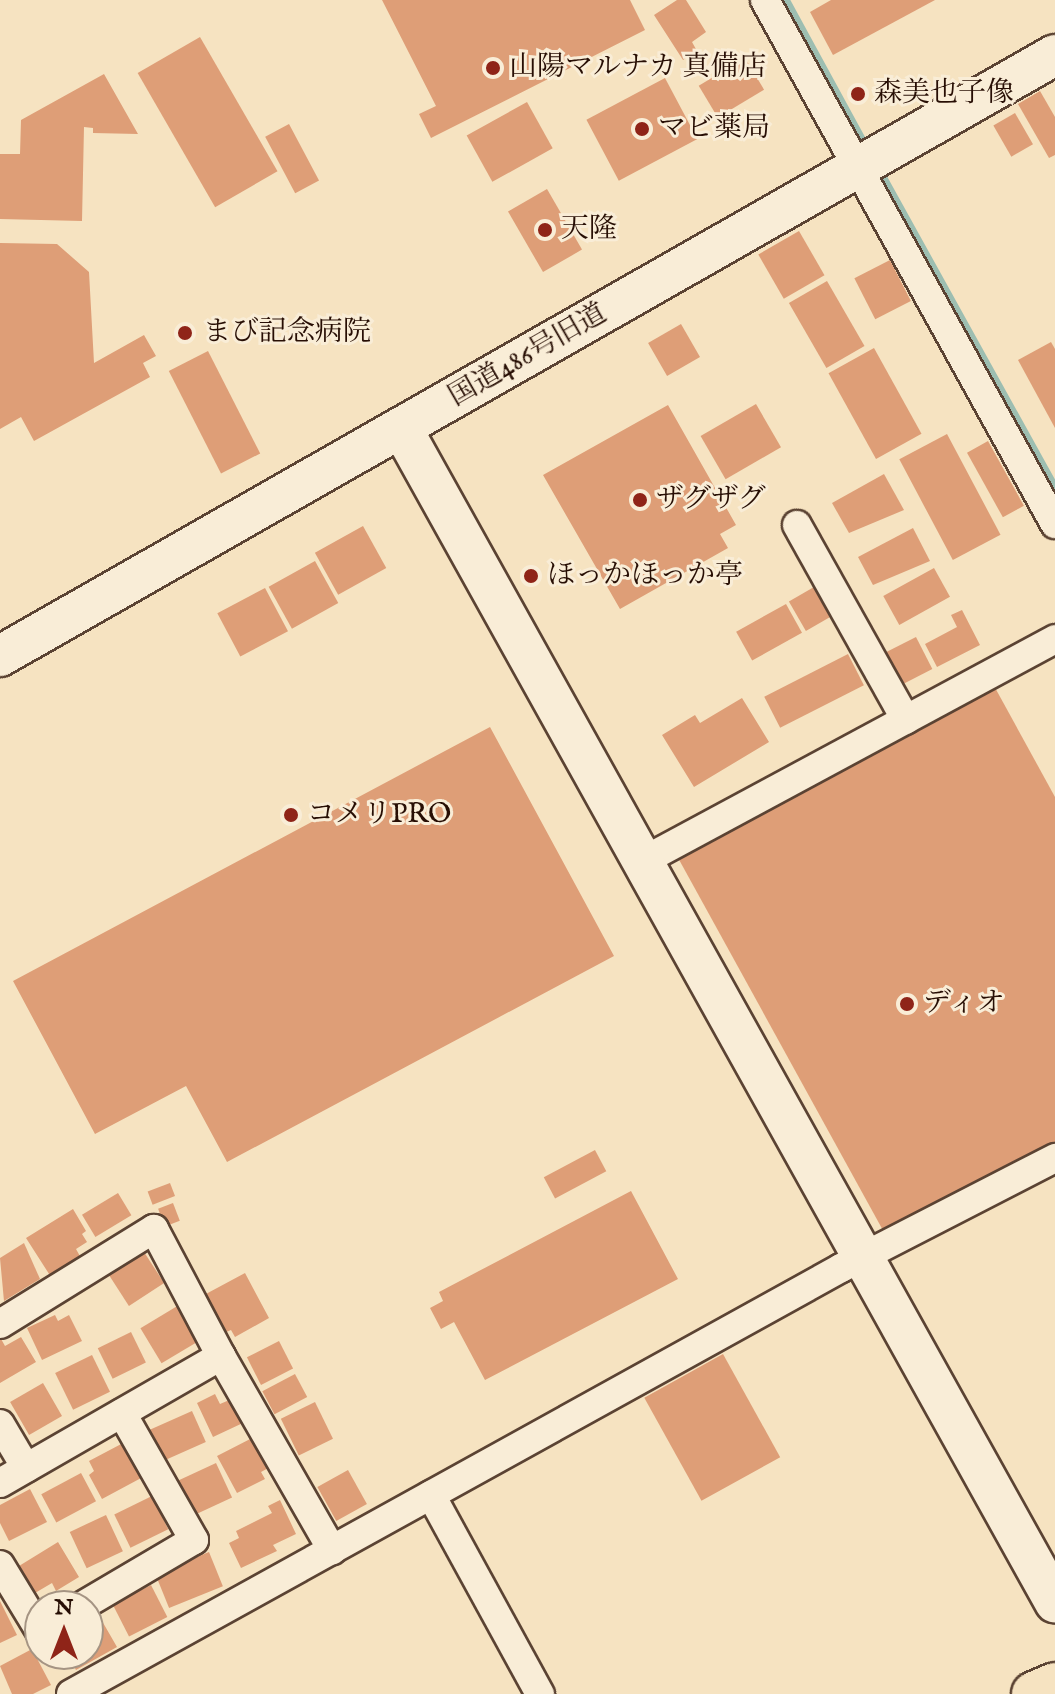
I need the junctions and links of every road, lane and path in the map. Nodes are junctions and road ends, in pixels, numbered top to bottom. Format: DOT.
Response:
graph roads {
  1 [pos="765,0"];
  2 [pos="1055,55"];
  3 [pos="868,162"];
  4 [pos="402,429"];
  5 [pos="1055,524"];
  6 [pos="797,525"];
  7 [pos="1055,639"];
  8 [pos="0,656"];
  9 [pos="906,720"];
  10 [pos="643,861"];
  11 [pos="1055,1158"];
  12 [pos="862,1258"];
  13 [pos="0,1324"];
  14 [pos="221,1356"];
  15 [pos="122,1413"];
  16 [pos="0,1424"];
  17 [pos="26,1468"];
  18 [pos="0,1483"];
  19 [pos="431,1495"];
  20 [pos="332,1550"];
  21 [pos="0,1565"];
  22 [pos="104,1593"];
  23 [pos="1055,1602"];
  24 [pos="24,1605"];
  25 [pos="1055,1685"];
  26 [pos="71,1694"];
  27 [pos="540,1694"];
  28 [pos="1034,1694"];
  1 -- 3 [label="street"];
  2 -- 3 [label="street, 国道486号旧道"];
  3 -- 4 [label="street, 国道486号旧道"];
  3 -- 5 [label="street"];
  4 -- 8 [label="street, 国道486号旧道"];
  4 -- 10 [label="street"];
  6 -- 9 [label="street"];
  7 -- 9 [label="street"];
  9 -- 10 [label="street"];
  10 -- 12 [label="street"];
  11 -- 12 [label="street"];
  12 -- 19 [label="street"];
  12 -- 23 [label="street"];
  13 -- 14 [label="street"];
  14 -- 15 [label="street"];
  14 -- 20 [label="street"];
  15 -- 17 [label="street"];
  15 -- 22 [label="street"];
  16 -- 17 [label="street"];
  17 -- 18 [label="street"];
  19 -- 20 [label="street"];
  19 -- 27 [label="street"];
  20 -- 26 [label="street"];
  21 -- 24 [label="street"];
  25 -- 28 [label="highway"];
}
